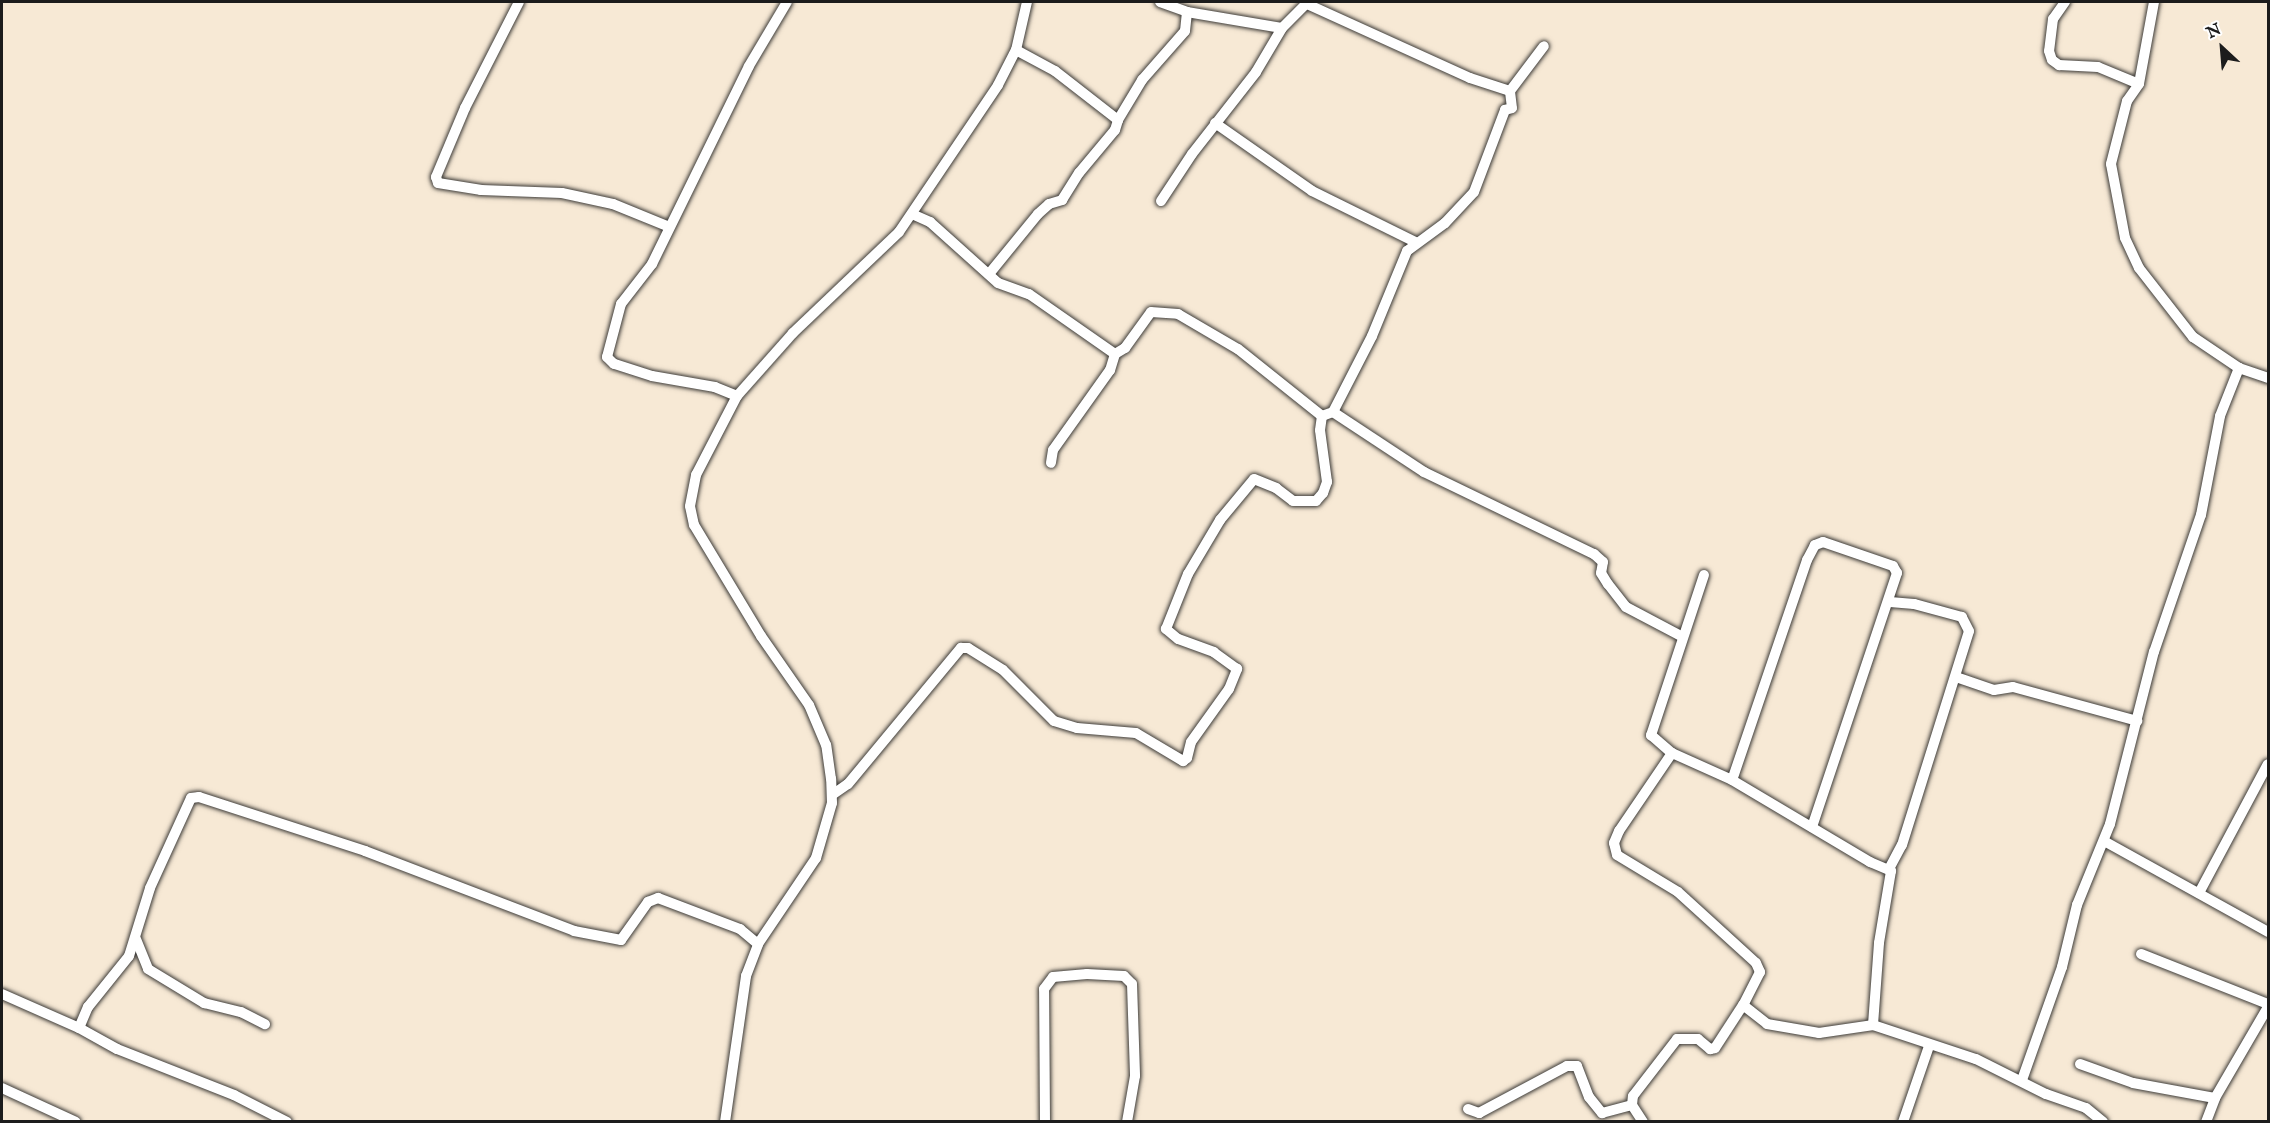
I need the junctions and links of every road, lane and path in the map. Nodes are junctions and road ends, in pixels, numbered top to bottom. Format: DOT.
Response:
graph roads {
  1 [pos="519,2"];
  2 [pos="787,2"];
  3 [pos="1027,2"];
  4 [pos="1160,2"];
  5 [pos="1308,2"];
  6 [pos="2066,2"];
  7 [pos="2154,2"];
  8 [pos="1187,12"];
  9 [pos="1282,28"];
  10 [pos="1544,46"];
  11 [pos="1016,50"];
  12 [pos="2139,84"];
  13 [pos="1510,91"];
  14 [pos="1118,120"];
  15 [pos="1215,123"];
  16 [pos="1161,201"];
  17 [pos="912,214"];
  18 [pos="667,226"];
  19 [pos="1417,243"];
  20 [pos="989,274"];
  21 [pos="1114,354"];
  22 [pos="2239,368"];
  23 [pos="2268,378"];
  24 [pos="737,396"];
  25 [pos="1328,414"];
  26 [pos="1051,463"];
  27 [pos="1704,574"];
  28 [pos="1890,603"];
  29 [pos="1683,637"];
  30 [pos="1956,677"];
  31 [pos="2137,721"];
  32 [pos="1672,753"];
  33 [pos="2268,764"];
  34 [pos="1731,780"];
  35 [pos="832,795"];
  36 [pos="1812,827"];
  37 [pos="2103,841"];
  38 [pos="1889,869"];
  39 [pos="2199,892"];
  40 [pos="2268,932"];
  41 [pos="136,939"];
  42 [pos="758,944"];
  43 [pos="2141,954"];
  44 [pos="2,994"];
  45 [pos="1743,1005"];
  46 [pos="2268,1006"];
  47 [pos="265,1024"];
  48 [pos="1874,1025"];
  49 [pos="79,1028"];
  50 [pos="1929,1046"];
  51 [pos="2080,1064"];
  52 [pos="2022,1080"];
  53 [pos="2,1088"];
  54 [pos="2215,1098"];
  55 [pos="1632,1105"];
  56 [pos="1468,1109"];
  57 [pos="76,1122"];
  58 [pos="287,1122"];
  59 [pos="724,1122"];
  60 [pos="1045,1122"];
  61 [pos="1127,1122"];
  62 [pos="1644,1122"];
  63 [pos="1903,1122"];
  64 [pos="2103,1122"];
  65 [pos="2206,1122"];
  1 -- 18 [label="street"];
  2 -- 18 [label="street"];
  3 -- 11 [label="street"];
  4 -- 8 [label="street"];
  5 -- 9 [label="street"];
  5 -- 13 [label="street"];
  6 -- 12 [label="street"];
  7 -- 12 [label="street"];
  8 -- 9 [label="street"];
  8 -- 14 [label="street"];
  9 -- 15 [label="street"];
  10 -- 13 [label="street"];
  11 -- 14 [label="street"];
  11 -- 17 [label="street"];
  12 -- 22 [label="street"];
  13 -- 19 [label="street"];
  14 -- 20 [label="street"];
  15 -- 16 [label="street"];
  15 -- 19 [label="street"];
  17 -- 20 [label="street"];
  17 -- 24 [label="street"];
  18 -- 24 [label="street"];
  19 -- 25 [label="street"];
  20 -- 21 [label="street"];
  21 -- 25 [label="street"];
  21 -- 26 [label="street"];
  22 -- 23 [label="street"];
  22 -- 31 [label="street"];
  24 -- 35 [label="street"];
  25 -- 29 [label="street"];
  25 -- 35 [label="street"];
  27 -- 29 [label="street"];
  28 -- 30 [label="street"];
  28 -- 34 [label="street"];
  28 -- 36 [label="street"];
  29 -- 32 [label="street"];
  30 -- 31 [label="street"];
  30 -- 38 [label="street"];
  31 -- 37 [label="street"];
  32 -- 34 [label="street"];
  32 -- 45 [label="street"];
  33 -- 39 [label="street"];
  34 -- 36 [label="street"];
  35 -- 42 [label="street"];
  36 -- 38 [label="street"];
  37 -- 39 [label="street"];
  37 -- 52 [label="street"];
  38 -- 48 [label="street"];
  39 -- 40 [label="street"];
  41 -- 42 [label="street"];
  41 -- 47 [label="street"];
  41 -- 49 [label="street"];
  42 -- 59 [label="street"];
  43 -- 46 [label="street"];
  44 -- 49 [label="street"];
  45 -- 48 [label="street"];
  45 -- 55 [label="street"];
  46 -- 54 [label="street"];
  48 -- 50 [label="street"];
  49 -- 58 [label="street"];
  50 -- 52 [label="street"];
  50 -- 63 [label="street"];
  51 -- 54 [label="street"];
  52 -- 64 [label="street"];
  53 -- 57 [label="street"];
  54 -- 65 [label="street"];
  55 -- 56 [label="street"];
  55 -- 62 [label="street"];
  60 -- 61 [label="street"];
}
